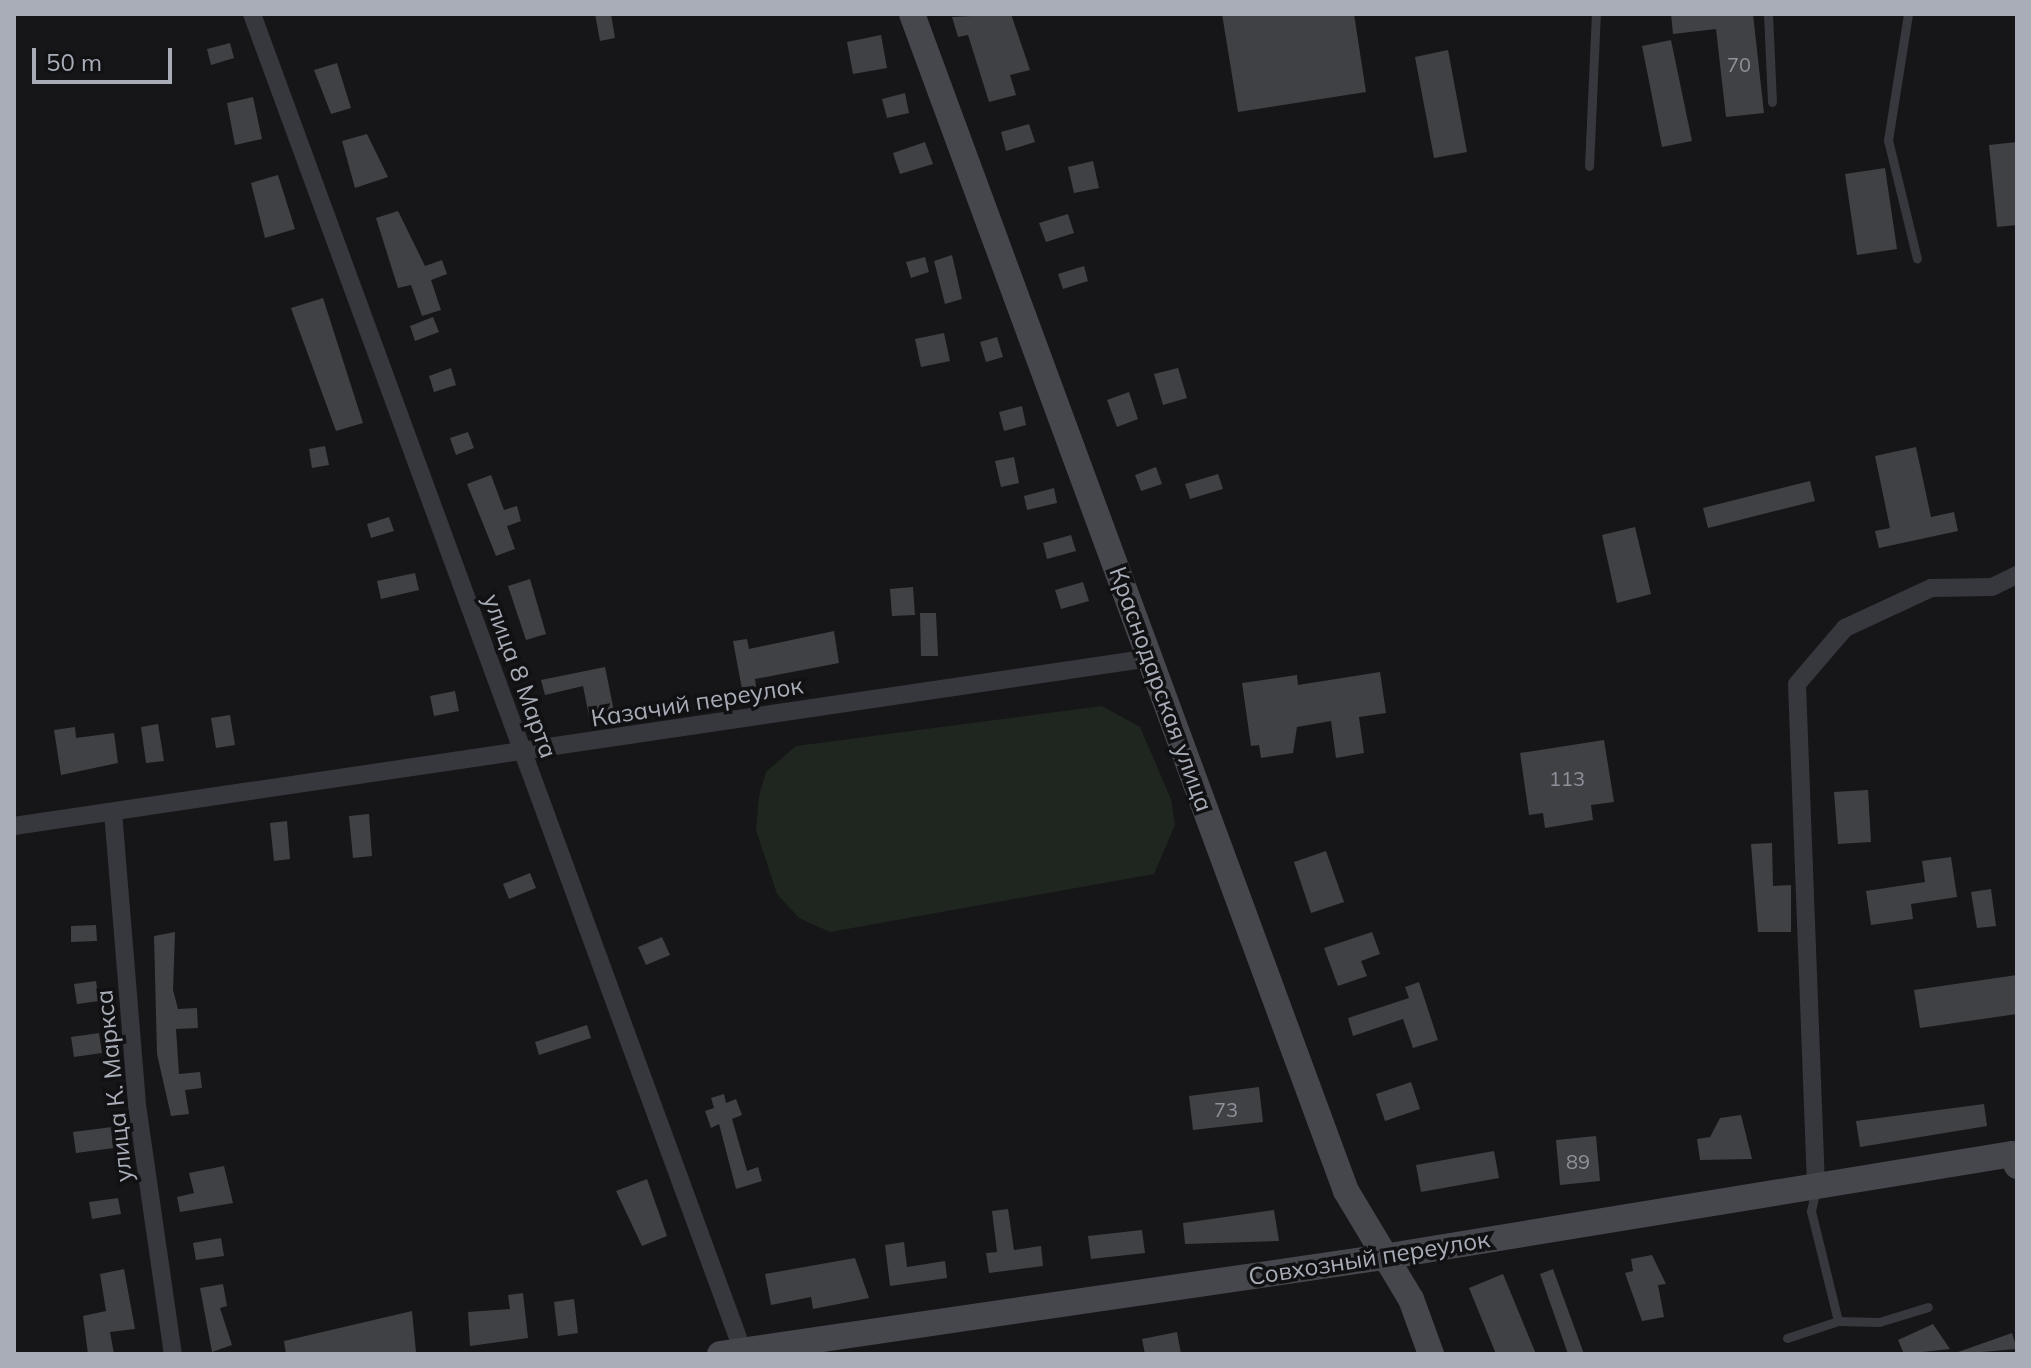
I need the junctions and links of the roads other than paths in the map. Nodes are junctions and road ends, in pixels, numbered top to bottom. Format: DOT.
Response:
graph roads {
  1 [pos="252,14"];
  2 [pos="912,14"];
  3 [pos="1596,14"];
  4 [pos="1768,14"];
  5 [pos="1908,14"];
  6 [pos="1772,102"];
  7 [pos="1589,166"];
  8 [pos="1917,259"];
  9 [pos="2017,575"];
  10 [pos="1150,658"];
  11 [pos="522,752"];
  12 [pos="113,812"];
  13 [pos="14,826"];
  14 [pos="2015,1158"];
  15 [pos="1816,1186"];
  16 [pos="1383,1257"];
  17 [pos="1928,1307"];
  18 [pos="1838,1321"];
  19 [pos="1787,1338"];
  20 [pos="736,1353"];
  21 [pos="173,1354"];
  22 [pos="1431,1354"];
  1 -- 11 [label="street, улица 8 Марта"];
  2 -- 10 [label="street, Краснодарская улица"];
  3 -- 7 [label="lane"];
  4 -- 6 [label="lane"];
  5 -- 8 [label="lane"];
  9 -- 15 [label="street"];
  10 -- 11 [label="street, Казачий переулок"];
  10 -- 16 [label="street, Краснодарская улица"];
  11 -- 12 [label="street, Казачий переулок"];
  11 -- 20 [label="street, улица 8 Марта"];
  12 -- 13 [label="street, Казачий переулок"];
  12 -- 21 [label="street, улица К. Маркса"];
  14 -- 15 [label="street, Совхозный переулок"];
  15 -- 16 [label="street, Совхозный переулок"];
  15 -- 18 [label="lane"];
  16 -- 20 [label="street, Совхозный переулок"];
  16 -- 22 [label="street, Краснодарская улица"];
  17 -- 18 [label="lane"];
  18 -- 19 [label="lane"];
}
